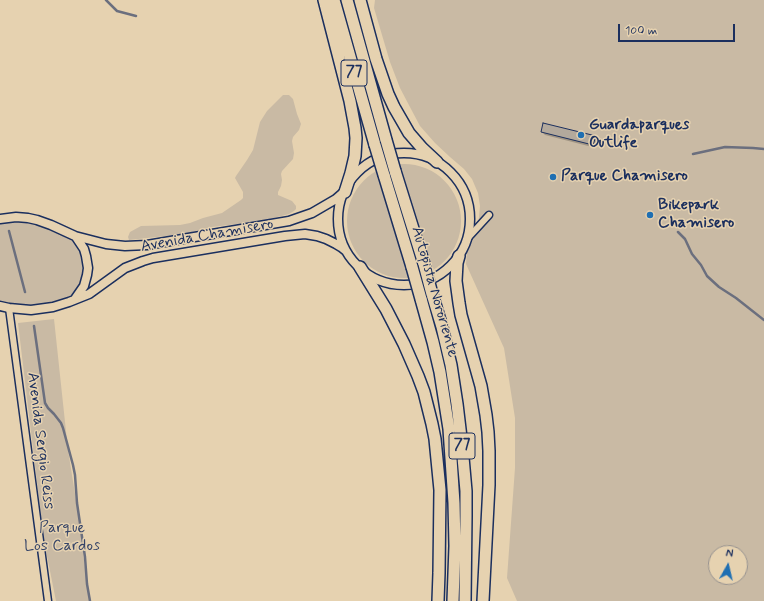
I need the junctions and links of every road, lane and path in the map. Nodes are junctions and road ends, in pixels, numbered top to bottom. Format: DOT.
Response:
graph roads {
  1 [pos="324,0"];
  2 [pos="334,0"];
  3 [pos="347,0"];
  4 [pos="360,0"];
  5 [pos="437,162"];
  6 [pos="344,192"];
  7 [pos="489,215"];
  8 [pos="0,219"];
  9 [pos="75,236"];
  10 [pos="467,239"];
  11 [pos="349,255"];
  12 [pos="458,256"];
  13 [pos="360,267"];
  14 [pos="75,300"];
  15 [pos="0,306"];
  16 [pos="9,308"];
  17 [pos="48,601"];
  18 [pos="438,601"];
  19 [pos="453,601"];
  20 [pos="465,601"];
  21 [pos="482,601"];
  1 -- 6 [label="highway"];
  2 -- 19 [label="highway, Autopista Nororiente / 77, bridge"];
  3 -- 20 [label="highway, Autopista Nororiente / 77, bridge"];
  4 -- 5 [label="highway"];
  5 -- 6 [label="street"];
  5 -- 10 [label="street"];
  6 -- 9 [label="street, Avenida Chamisero"];
  6 -- 11 [label="street"];
  7 -- 10 [label="street"];
  8 -- 9 [label="street, Avenida Chamisero"];
  9 -- 14 [label="street"];
  10 -- 12 [label="street"];
  11 -- 13 [label="street"];
  11 -- 14 [label="street, Avenida Chamisero"];
  12 -- 13 [label="street"];
  12 -- 21 [label="highway"];
  13 -- 18 [label="highway"];
  14 -- 16 [label="street, Avenida Chamisero"];
  15 -- 16 [label="street, Avenida Chamisero"];
  16 -- 17 [label="street, Avenida Sergio Reiss"];
}
